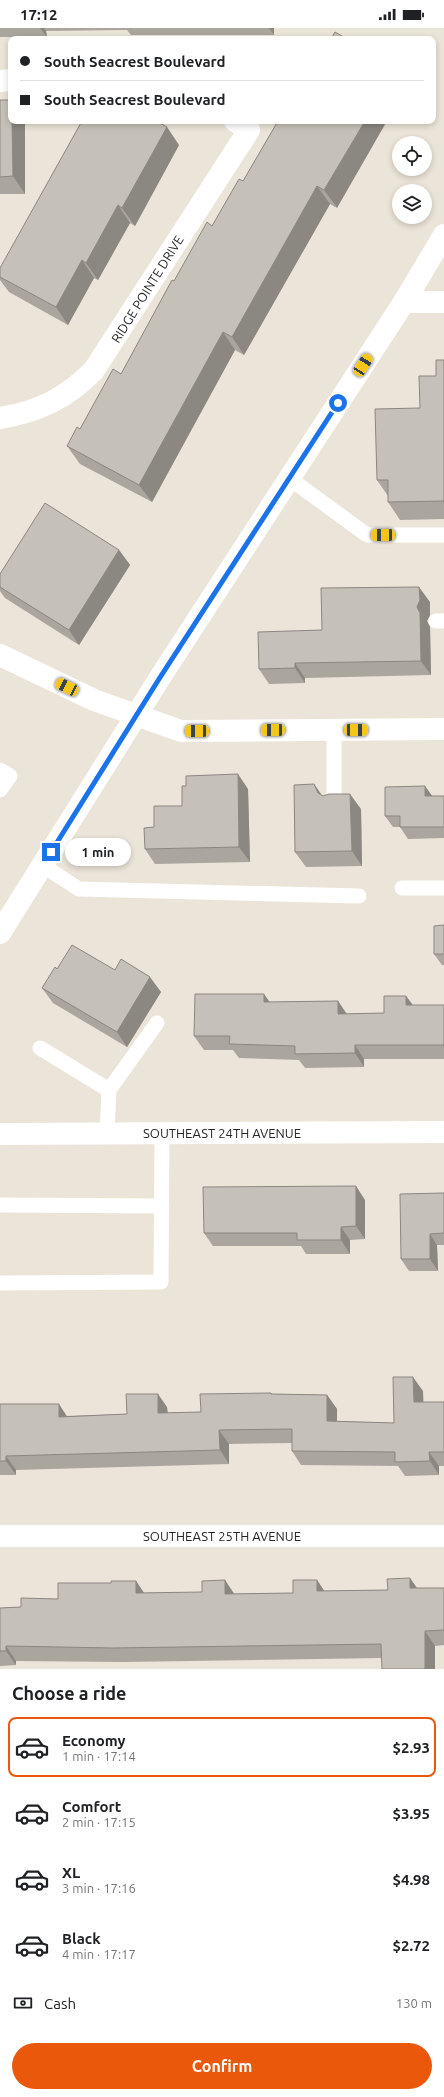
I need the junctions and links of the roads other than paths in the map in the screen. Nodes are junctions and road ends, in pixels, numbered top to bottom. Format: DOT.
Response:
graph roads {
  1 [pos="240,124"];
  2 [pos="444,235"];
  3 [pos="404,302"];
  4 [pos="444,302"];
  5 [pos="0,418"];
  6 [pos="289,478"];
  7 [pos="444,535"];
  8 [pos="0,655"];
  9 [pos="138,716"];
  10 [pos="444,729"];
  11 [pos="334,730"];
  12 [pos="0,770"];
  13 [pos="0,790"];
  14 [pos="334,802"];
  15 [pos="42,865"];
  16 [pos="402,888"];
  17 [pos="444,888"];
  18 [pos="358,896"];
  19 [pos="0,933"];
  20 [pos="157,1023"];
  21 [pos="40,1048"];
  22 [pos="109,1090"];
  23 [pos="444,1132"];
  24 [pos="107,1133"];
  25 [pos="162,1133"];
  26 [pos="0,1134"];
  27 [pos="0,1205"];
  28 [pos="162,1206"];
  29 [pos="0,1283"];
  30 [pos="0,1536"];
  31 [pos="444,1536"];
  1 -- 5 [label="street, RIDGE POINTE DRIVE"];
  2 -- 3 [label="street"];
  3 -- 4 [label="street"];
  3 -- 6 [label="street"];
  6 -- 7 [label="lane"];
  6 -- 9 [label="street"];
  8 -- 9 [label="street"];
  9 -- 11 [label="street"];
  9 -- 15 [label="street"];
  10 -- 11 [label="street"];
  11 -- 14 [label="lane"];
  12 -- 13 [label="lane"];
  15 -- 18 [label="lane"];
  15 -- 19 [label="street"];
  16 -- 17 [label="lane"];
  20 -- 22 [label="lane"];
  21 -- 22 [label="lane"];
  22 -- 24 [label="lane"];
  23 -- 25 [label="street, SOUTHEAST 24TH AVENUE"];
  24 -- 25 [label="street, SOUTHEAST 24TH AVENUE"];
  24 -- 26 [label="street, SOUTHEAST 24TH AVENUE"];
  25 -- 28 [label="lane"];
  27 -- 28 [label="lane"];
  28 -- 29 [label="lane"];
  30 -- 31 [label="street, SOUTHEAST 25TH AVENUE"];
}
